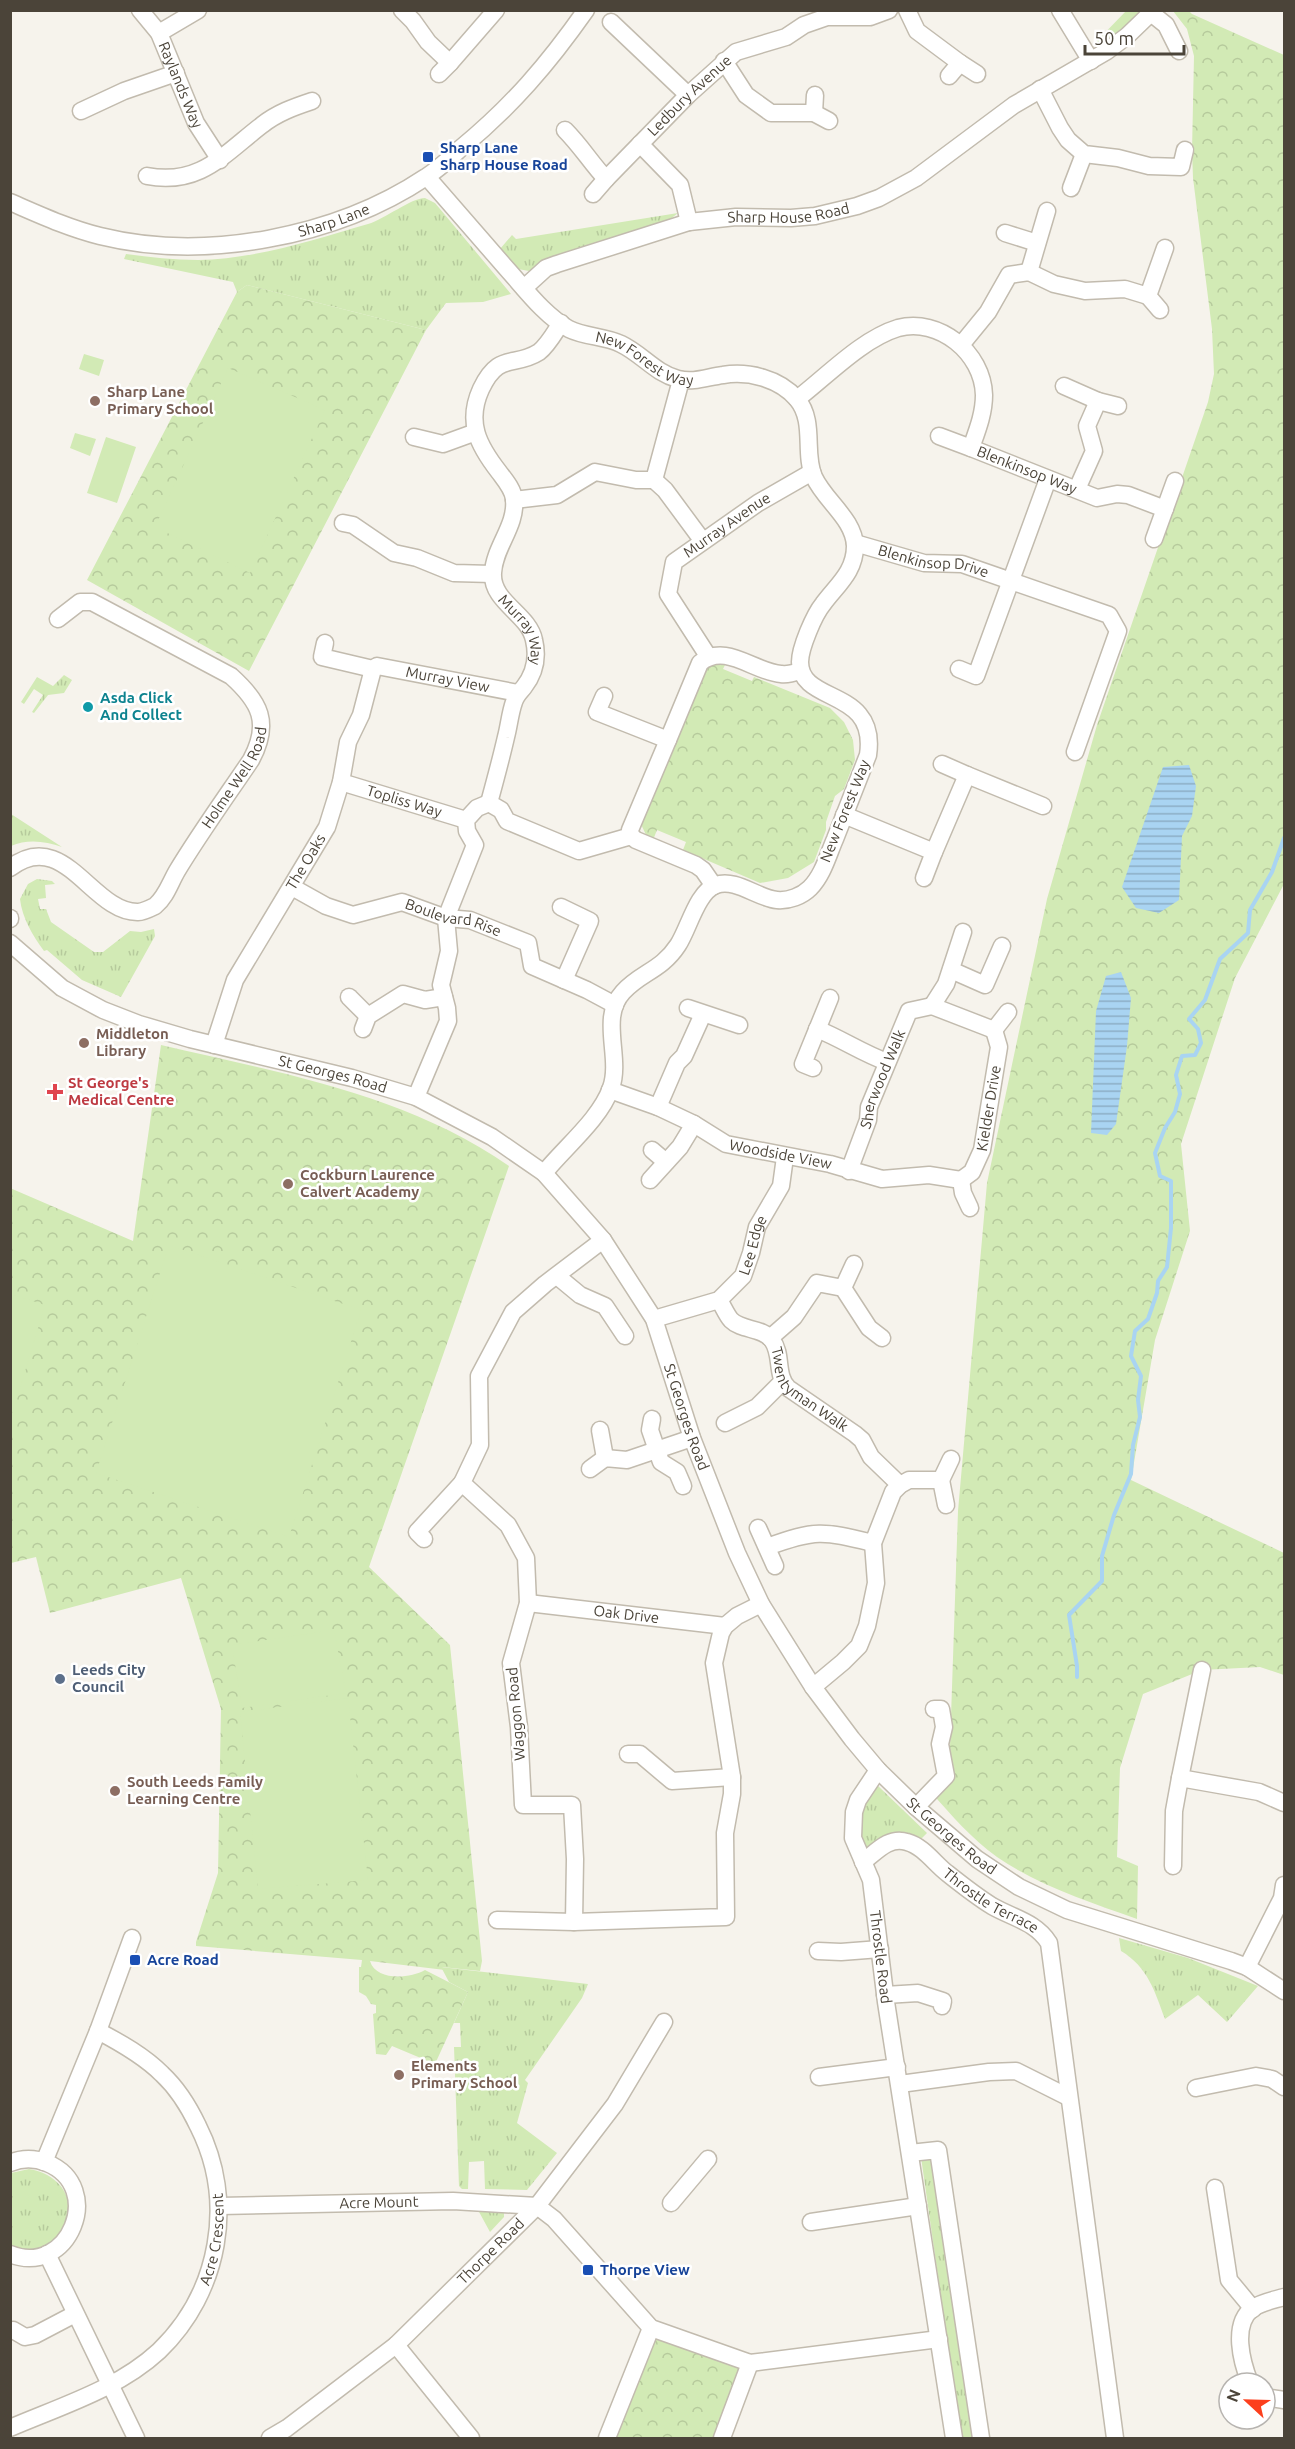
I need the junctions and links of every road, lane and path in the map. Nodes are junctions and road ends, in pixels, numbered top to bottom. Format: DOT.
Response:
graph roads {
  1 [pos="140,10"];
  2 [pos="198,10"];
  3 [pos="402,10"];
  4 [pos="496,10"];
  5 [pos="586,10"];
  6 [pos="889,10"];
  7 [pos="907,10"];
  8 [pos="1060,10"];
  9 [pos="1153,12"];
  10 [pos="850,13"];
  11 [pos="611,22"];
  12 [pos="159,33"];
  13 [pos="1179,51"];
  14 [pos="724,61"];
  15 [pos="1091,61"];
  16 [pos="176,73"];
  17 [pos="977,74"];
  18 [pos="1040,89"];
  19 [pos="688,95"];
  20 [pos="815,95"];
  21 [pos="312,101"];
  22 [pos="81,111"];
  23 [pos="565,130"];
  24 [pos="640,144"];
  25 [pos="1084,154"];
  26 [pos="220,160"];
  27 [pos="1184,166"];
  28 [pos="147,176"];
  29 [pos="427,177"];
  30 [pos="606,179"];
  31 [pos="1071,188"];
  32 [pos="593,194"];
  33 [pos="10,202"];
  34 [pos="1047,211"];
  35 [pos="689,222"];
  36 [pos="1005,233"];
  37 [pos="1037,243"];
  38 [pos="1165,248"];
  39 [pos="1029,272"];
  40 [pos="524,288"];
  41 [pos="1148,296"];
  42 [pos="1160,310"];
  43 [pos="561,323"];
  44 [pos="961,345"];
  45 [pos="681,380"];
  46 [pos="1064,386"];
  47 [pos="797,399"];
  48 [pos="1098,401"];
  49 [pos="1118,406"];
  50 [pos="476,432"];
  51 [pos="939,436"];
  52 [pos="414,437"];
  53 [pos="970,448"];
  54 [pos="812,472"];
  55 [pos="1048,479"];
  56 [pos="654,480"];
  57 [pos="1175,481"];
  58 [pos="1077,489"];
  59 [pos="514,500"];
  60 [pos="1165,509"];
  61 [pos="342,523"];
  62 [pos="1154,539"];
  63 [pos="702,540"];
  64 [pos="855,543"];
  65 [pos="492,574"];
  66 [pos="1012,580"];
  67 [pos="58,619"];
  68 [pos="322,656"];
  69 [pos="708,656"];
  70 [pos="375,667"];
  71 [pos="959,669"];
  72 [pos="800,671"];
  73 [pos="518,693"];
  74 [pos="604,696"];
  75 [pos="668,740"];
  76 [pos="1073,745"];
  77 [pos="942,764"];
  78 [pos="967,775"];
  79 [pos="341,782"];
  80 [pos="489,803"];
  81 [pos="1043,806"];
  82 [pos="844,815"];
  83 [pos="466,820"];
  84 [pos="631,836"];
  85 [pos="934,852"];
  86 [pos="10,868"];
  87 [pos="924,878"];
  88 [pos="714,886"];
  89 [pos="292,887"];
  90 [pos="561,907"];
  91 [pos="446,918"];
  92 [pos="957,940"];
  93 [pos="10,943"];
  94 [pos="1002,946"];
  95 [pos="951,970"];
  96 [pos="564,980"];
  97 [pos="349,997"];
  98 [pos="444,997"];
  99 [pos="830,998"];
  100 [pos="615,1005"];
  101 [pos="932,1006"];
  102 [pos="1008,1012"];
  103 [pos="739,1025"];
  104 [pos="817,1029"];
  105 [pos="994,1030"];
  106 [pos="214,1045"];
  107 [pos="887,1062"];
  108 [pos="813,1068"];
  109 [pos="610,1090"];
  110 [pos="416,1097"];
  111 [pos="658,1107"];
  112 [pos="694,1124"];
  113 [pos="652,1150"];
  114 [pos="785,1157"];
  115 [pos="666,1162"];
  116 [pos="849,1171"];
  117 [pos="544,1173"];
  118 [pos="650,1180"];
  119 [pos="961,1180"];
  120 [pos="970,1208"];
  121 [pos="603,1240"];
  122 [pos="854,1264"];
  123 [pos="557,1276"];
  124 [pos="843,1288"];
  125 [pos="719,1299"];
  126 [pos="654,1319"];
  127 [pos="625,1336"];
  128 [pos="770,1338"];
  129 [pos="882,1338"];
  130 [pos="782,1382"];
  131 [pos="652,1419"];
  132 [pos="725,1423"];
  133 [pos="600,1430"];
  134 [pos="692,1438"];
  135 [pos="657,1450"];
  136 [pos="605,1458"];
  137 [pos="951,1459"];
  138 [pos="590,1469"];
  139 [pos="940,1480"];
  140 [pos="462,1483"];
  141 [pos="900,1485"];
  142 [pos="683,1486"];
  143 [pos="946,1505"];
  144 [pos="758,1528"];
  145 [pos="424,1539"];
  146 [pos="873,1543"];
  147 [pos="767,1547"];
  148 [pos="775,1566"];
  149 [pos="528,1603"];
  150 [pos="761,1604"];
  151 [pos="725,1626"];
  152 [pos="1202,1670"];
  153 [pos="813,1687"];
  154 [pos="940,1706"];
  155 [pos="628,1754"];
  156 [pos="878,1770"];
  157 [pos="732,1777"];
  158 [pos="1180,1778"];
  159 [pos="1284,1803"];
  160 [pos="916,1807"];
  161 [pos="863,1862"];
  162 [pos="1173,1866"];
  163 [pos="1284,1885"];
  164 [pos="497,1920"];
  165 [pos="574,1922"];
  166 [pos="132,1938"];
  167 [pos="880,1949"];
  168 [pos="818,1951"];
  169 [pos="1247,1967"];
  170 [pos="1284,1991"];
  171 [pos="885,1995"];
  172 [pos="942,2006"];
  173 [pos="664,2022"];
  174 [pos="98,2031"];
  175 [pos="897,2067"];
  176 [pos="819,2077"];
  177 [pos="900,2084"];
  178 [pos="1284,2087"];
  179 [pos="1196,2088"];
  180 [pos="1068,2097"];
  181 [pos="910,2153"];
  182 [pos="708,2159"];
  183 [pos="44,2162"];
  184 [pos="10,2163"];
  185 [pos="1215,2188"];
  186 [pos="671,2203"];
  187 [pos="220,2206"];
  188 [pos="537,2206"];
  189 [pos="918,2206"];
  190 [pos="811,2222"];
  191 [pos="10,2254"];
  192 [pos="47,2254"];
  193 [pos="1284,2297"];
  194 [pos="1252,2308"];
  195 [pos="75,2314"];
  196 [pos="651,2328"];
  197 [pos="14,2330"];
  198 [pos="939,2339"];
  199 [pos="396,2345"];
  200 [pos="750,2363"];
  201 [pos="1245,2371"];
  202 [pos="109,2385"];
  203 [pos="10,2428"];
  204 [pos="136,2439"];
  205 [pos="270,2439"];
  206 [pos="471,2439"];
  207 [pos="607,2439"];
  208 [pos="722,2439"];
  209 [pos="954,2439"];
  210 [pos="981,2439"];
  211 [pos="1115,2439"];
  1 -- 12 [label="street, Raylands Way"];
  2 -- 12 [label="street"];
  3 -- 4 [label="street"];
  5 -- 29 [label="street, Sharp Lane"];
  6 -- 10 [label="street, Ledbury Avenue"];
  7 -- 17 [label="street"];
  8 -- 15 [label="street"];
  9 -- 13 [label="street"];
  9 -- 15 [label="street, Sharp House Road"];
  10 -- 14 [label="street, Ledbury Avenue"];
  11 -- 19 [label="street"];
  12 -- 16 [label="street, Raylands Way"];
  14 -- 19 [label="street, Ledbury Avenue"];
  14 -- 20 [label="street"];
  15 -- 18 [label="street, Sharp House Road"];
  16 -- 22 [label="street"];
  16 -- 26 [label="street, Raylands Way"];
  18 -- 25 [label="street"];
  18 -- 35 [label="street, Sharp House Road"];
  19 -- 24 [label="street, Ledbury Avenue"];
  21 -- 26 [label="street"];
  23 -- 30 [label="street"];
  24 -- 30 [label="street, Ledbury Avenue"];
  24 -- 35 [label="street"];
  25 -- 27 [label="street"];
  25 -- 31 [label="street"];
  26 -- 28 [label="street"];
  29 -- 33 [label="street, Sharp Lane"];
  29 -- 40 [label="street"];
  30 -- 32 [label="street, Ledbury Avenue"];
  34 -- 37 [label="street"];
  35 -- 40 [label="street, Sharp House Road"];
  36 -- 37 [label="street"];
  37 -- 39 [label="street"];
  38 -- 41 [label="street"];
  39 -- 41 [label="street"];
  39 -- 44 [label="street"];
  40 -- 43 [label="street, New Forest Way"];
  41 -- 42 [label="street"];
  43 -- 45 [label="street, New Forest Way"];
  43 -- 50 [label="street"];
  44 -- 47 [label="street"];
  44 -- 53 [label="street, Blenkinsop Way"];
  45 -- 47 [label="street, New Forest Way"];
  45 -- 56 [label="street"];
  46 -- 48 [label="street"];
  47 -- 54 [label="street"];
  48 -- 49 [label="street"];
  48 -- 58 [label="street"];
  50 -- 52 [label="street"];
  50 -- 59 [label="street"];
  51 -- 53 [label="street"];
  53 -- 55 [label="street, Blenkinsop Way"];
  54 -- 63 [label="street, Murray Avenue"];
  54 -- 64 [label="street"];
  55 -- 58 [label="street, Blenkinsop Way"];
  55 -- 66 [label="street"];
  56 -- 59 [label="street"];
  56 -- 63 [label="street"];
  57 -- 60 [label="street"];
  58 -- 60 [label="street, Blenkinsop Way"];
  59 -- 65 [label="street, Murray Way"];
  60 -- 62 [label="street"];
  61 -- 65 [label="street"];
  63 -- 69 [label="street, Murray Avenue"];
  64 -- 66 [label="street, Blenkinsop Drive"];
  64 -- 72 [label="street"];
  65 -- 73 [label="street, Murray Way"];
  66 -- 71 [label="street"];
  66 -- 76 [label="street, Blenkinsop Drive"];
  67 -- 86 [label="street, Holme Well Road"];
  68 -- 70 [label="street"];
  69 -- 72 [label="street"];
  69 -- 75 [label="street"];
  70 -- 73 [label="street, Murray View"];
  70 -- 79 [label="street, The Oaks"];
  72 -- 82 [label="street, New Forest Way"];
  73 -- 80 [label="street, Murray Way"];
  74 -- 75 [label="street"];
  75 -- 84 [label="street"];
  77 -- 78 [label="street"];
  78 -- 81 [label="street"];
  78 -- 85 [label="street"];
  79 -- 83 [label="street, Topliss Way"];
  79 -- 89 [label="street, The Oaks"];
  80 -- 83 [label="street"];
  80 -- 84 [label="street"];
  82 -- 85 [label="street"];
  82 -- 88 [label="street, New Forest Way"];
  83 -- 91 [label="street"];
  84 -- 88 [label="street"];
  85 -- 87 [label="street"];
  88 -- 100 [label="street"];
  89 -- 91 [label="street, Boulevard Rise"];
  89 -- 106 [label="street, The Oaks"];
  90 -- 96 [label="street"];
  91 -- 96 [label="street, Boulevard Rise"];
  91 -- 98 [label="street"];
  92 -- 95 [label="street"];
  93 -- 106 [label="street, St Georges Road"];
  94 -- 95 [label="street"];
  95 -- 101 [label="street"];
  96 -- 100 [label="street, Boulevard Rise"];
  97 -- 98 [label="street"];
  98 -- 110 [label="street"];
  99 -- 104 [label="street"];
  100 -- 109 [label="street"];
  101 -- 105 [label="street"];
  101 -- 107 [label="street, Sherwood Walk"];
  102 -- 105 [label="street"];
  103 -- 111 [label="street"];
  104 -- 107 [label="street"];
  104 -- 108 [label="street"];
  105 -- 119 [label="street, Kielder Drive"];
  106 -- 110 [label="street, St Georges Road"];
  107 -- 116 [label="street, Sherwood Walk"];
  109 -- 111 [label="street, Woodside View"];
  109 -- 117 [label="street"];
  110 -- 117 [label="street, St Georges Road"];
  111 -- 112 [label="street, Woodside View"];
  112 -- 114 [label="street, Woodside View"];
  112 -- 115 [label="street"];
  113 -- 115 [label="street"];
  114 -- 116 [label="street, Woodside View"];
  114 -- 125 [label="street, Lee Edge"];
  115 -- 118 [label="street"];
  116 -- 119 [label="street, Woodside View"];
  117 -- 121 [label="street, St Georges Road"];
  119 -- 120 [label="street"];
  121 -- 123 [label="street"];
  121 -- 126 [label="street, St Georges Road"];
  122 -- 124 [label="street"];
  123 -- 127 [label="street"];
  123 -- 140 [label="street"];
  124 -- 128 [label="street"];
  124 -- 129 [label="street"];
  125 -- 126 [label="street, Lee Edge"];
  125 -- 128 [label="street, Twentyman Walk"];
  126 -- 134 [label="street, St Georges Road"];
  128 -- 130 [label="street, Twentyman Walk"];
  130 -- 132 [label="street"];
  130 -- 141 [label="street, Twentyman Walk"];
  131 -- 135 [label="street"];
  133 -- 136 [label="street"];
  134 -- 135 [label="street"];
  134 -- 150 [label="street, St Georges Road"];
  135 -- 136 [label="street"];
  135 -- 142 [label="street"];
  136 -- 138 [label="street"];
  137 -- 139 [label="street"];
  139 -- 141 [label="street"];
  139 -- 143 [label="street"];
  140 -- 145 [label="street"];
  140 -- 149 [label="street, Waggon Road"];
  141 -- 146 [label="street"];
  144 -- 147 [label="street"];
  146 -- 147 [label="street"];
  146 -- 153 [label="street"];
  147 -- 148 [label="street"];
  149 -- 151 [label="street, Oak Drive"];
  149 -- 165 [label="street, Waggon Road"];
  150 -- 151 [label="street"];
  150 -- 153 [label="street, St Georges Road"];
  151 -- 157 [label="street"];
  152 -- 158 [label="street"];
  153 -- 156 [label="street, St Georges Road"];
  154 -- 160 [label="street"];
  155 -- 157 [label="street"];
  156 -- 160 [label="street, St Georges Road"];
  156 -- 161 [label="street, Throstle Road"];
  157 -- 165 [label="street"];
  158 -- 159 [label="street"];
  158 -- 162 [label="street"];
  160 -- 169 [label="street, St Georges Road"];
  161 -- 167 [label="street, Throstle Road"];
  161 -- 180 [label="street, Throstle Terrace"];
  163 -- 169 [label="street"];
  164 -- 165 [label="street"];
  166 -- 174 [label="street"];
  167 -- 168 [label="street"];
  167 -- 171 [label="street, Throstle Road"];
  169 -- 170 [label="street, St Georges Road"];
  171 -- 172 [label="street"];
  171 -- 175 [label="street, Throstle Road"];
  173 -- 188 [label="street, Thorpe Road"];
  174 -- 183 [label="street"];
  174 -- 187 [label="street, Acre Crescent"];
  175 -- 176 [label="street"];
  175 -- 177 [label="street, Throstle Road"];
  177 -- 180 [label="street"];
  177 -- 181 [label="street, Throstle Road"];
  178 -- 179 [label="street"];
  180 -- 211 [label="street, Throstle Terrace"];
  181 -- 189 [label="street, Throstle Road"];
  181 -- 210 [label="street"];
  182 -- 186 [label="street"];
  183 -- 184 [label="street"];
  183 -- 192 [label="street"];
  185 -- 194 [label="street"];
  187 -- 188 [label="street, Acre Mount"];
  187 -- 202 [label="street, Acre Crescent"];
  188 -- 196 [label="street"];
  188 -- 199 [label="street, Thorpe Road"];
  189 -- 190 [label="street"];
  189 -- 198 [label="street, Throstle Road"];
  191 -- 192 [label="street"];
  192 -- 195 [label="street"];
  193 -- 194 [label="street"];
  194 -- 201 [label="street"];
  195 -- 197 [label="street"];
  195 -- 202 [label="street"];
  196 -- 200 [label="street"];
  196 -- 207 [label="street"];
  198 -- 200 [label="street"];
  198 -- 209 [label="street, Throstle Road"];
  199 -- 205 [label="street, Thorpe Road"];
  199 -- 206 [label="street"];
  200 -- 208 [label="street"];
  202 -- 203 [label="street, Acre Crescent"];
  202 -- 204 [label="street"];
}
